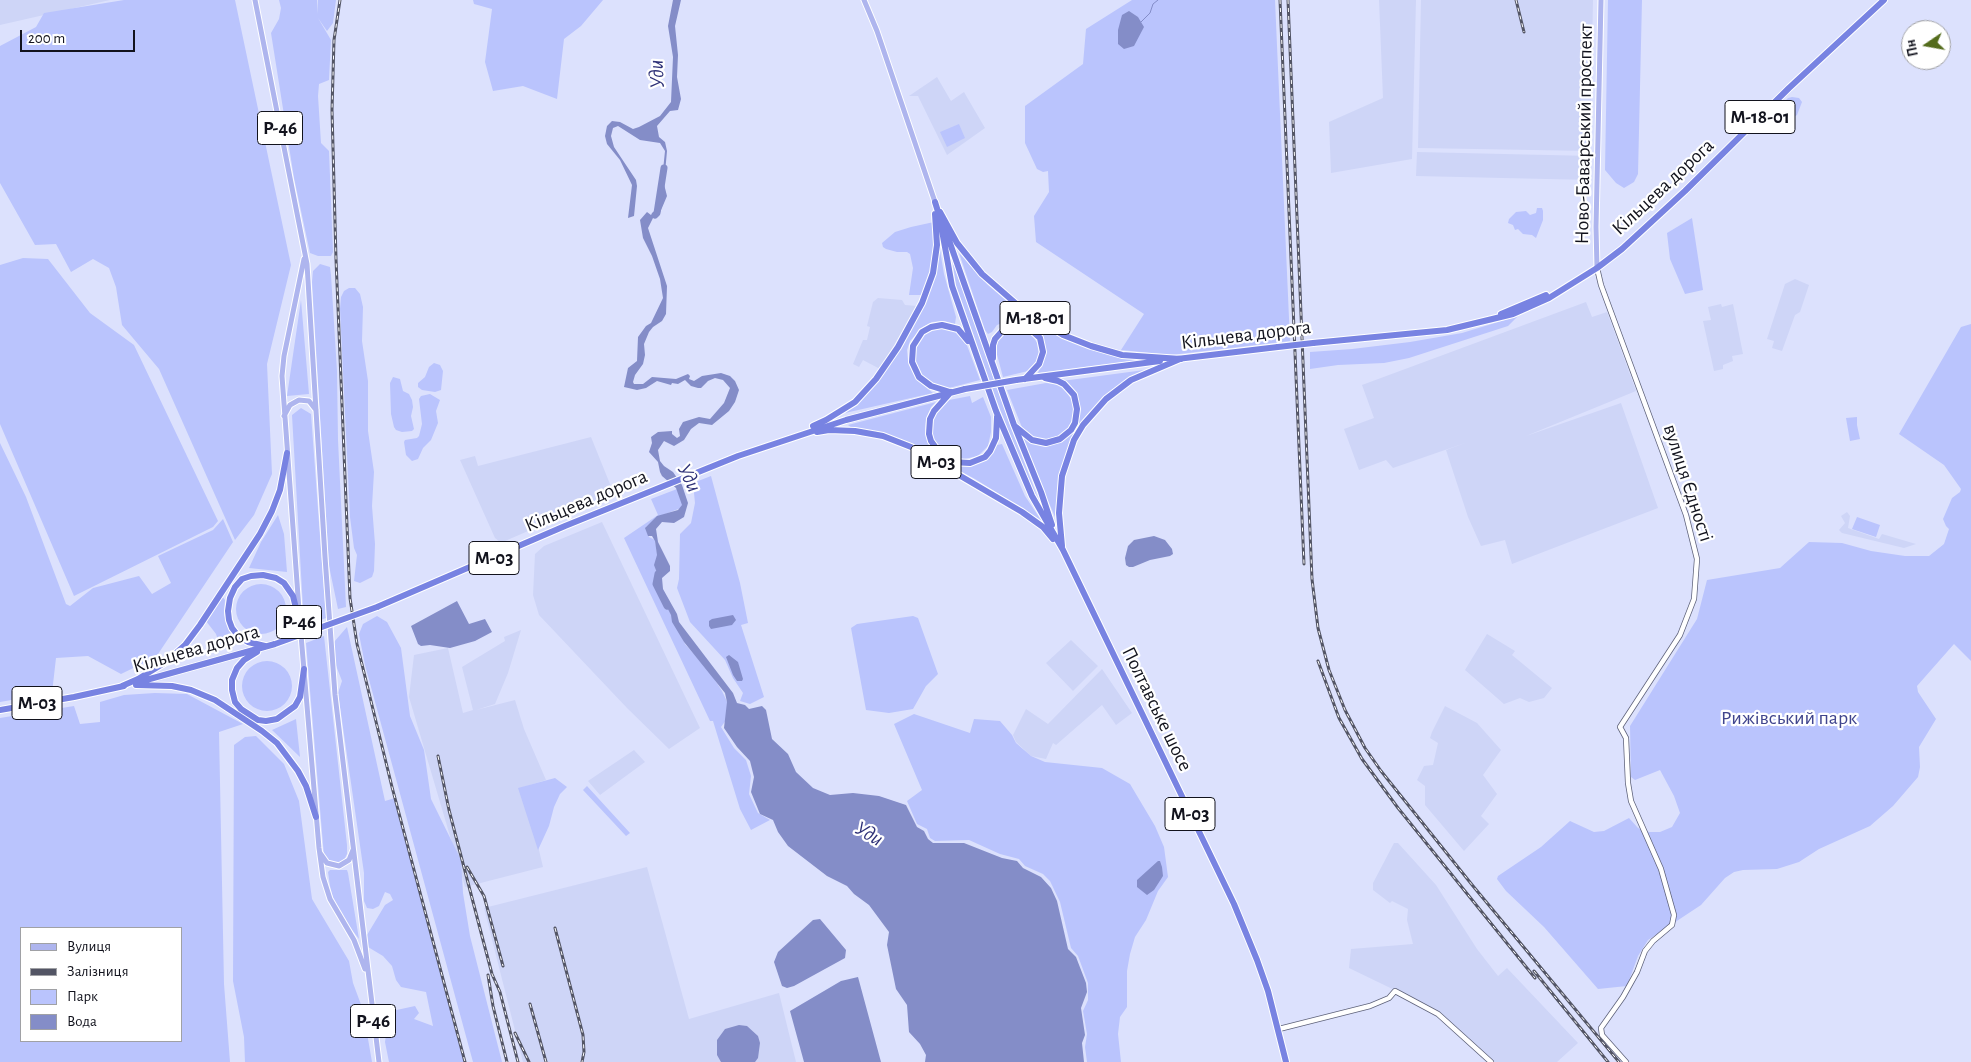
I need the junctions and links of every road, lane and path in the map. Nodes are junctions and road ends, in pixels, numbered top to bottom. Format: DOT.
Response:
graph roads {
  1 [pos="255,0"];
  2 [pos="864,0"];
  3 [pos="1601,0"];
  4 [pos="1884,0"];
  5 [pos="935,202"];
  6 [pos="939,214"];
  7 [pos="305,256"];
  8 [pos="1597,268"];
  9 [pos="976,357"];
  10 [pos="1181,359"];
  11 [pos="995,372"];
  12 [pos="1039,377"];
  13 [pos="1025,379"];
  14 [pos="952,392"];
  15 [pos="996,411"];
  16 [pos="318,415"];
  17 [pos="284,419"];
  18 [pos="1014,425"];
  19 [pos="788,438"];
  20 [pos="287,453"];
  21 [pos="1057,540"];
  22 [pos="1063,550"];
  23 [pos="300,625"];
  24 [pos="266,646"];
  25 [pos="304,670"];
  26 [pos="122,686"];
  27 [pos="0,710"];
  28 [pos="316,817"];
  29 [pos="353,842"];
  30 [pos="319,848"];
  31 [pos="368,980"];
  32 [pos="1279,1029"];
  33 [pos="379,1062"];
  34 [pos="1286,1062"];
  35 [pos="1491,1062"];
  36 [pos="1626,1062"];
  1 -- 7 [label="main road, Р-46"];
  2 -- 5 [label="main road"];
  3 -- 8 [label="main road, Ново-Баварський проспект"];
  4 -- 8 [label="highway, Кільцева дорога / М-18-01"];
  5 -- 6 [label="highway"];
  5 -- 10 [label="highway, М-18-01"];
  5 -- 19 [label="highway, М-03"];
  6 -- 9 [label="highway"];
  6 -- 11 [label="highway"];
  7 -- 16 [label="main road, Р-46"];
  7 -- 17 [label="main road, Р-46"];
  8 -- 10 [label="highway, Кільцева дорога / М-18-01, bridge"];
  8 -- 36 [label="street, вулиця Єдності"];
  9 -- 14 [label="highway"];
  9 -- 15 [label="highway"];
  10 -- 12 [label="highway, Кільцева дорога / М-18-01"];
  10 -- 22 [label="highway, М-18-01"];
  11 -- 13 [label="highway, М-03"];
  11 -- 18 [label="highway, М-03"];
  12 -- 13 [label="highway, Кільцева дорога / М-18-01"];
  12 -- 18 [label="highway"];
  13 -- 14 [label="highway, Кільцева дорога / М-03, bridge"];
  14 -- 15 [label="highway, М-03"];
  14 -- 19 [label="highway, Кільцева дорога / М-03"];
  15 -- 21 [label="highway"];
  16 -- 17 [label="main road"];
  16 -- 29 [label="main road, Р-46"];
  17 -- 20 [label="main road, Р-46"];
  18 -- 21 [label="highway, М-03"];
  19 -- 22 [label="highway, М-03"];
  19 -- 24 [label="highway, Кільцева дорога / М-03, bridge"];
  20 -- 23 [label="main road, Р-46"];
  20 -- 26 [label="highway"];
  21 -- 22 [label="highway, Полтавське шосе / М-03"];
  22 -- 32 [label="highway, Полтавське шосе / М-03"];
  23 -- 24 [label="highway"];
  23 -- 25 [label="main road, Р-46"];
  24 -- 25 [label="highway"];
  24 -- 26 [label="highway, Кільцева дорога / М-03"];
  25 -- 28 [label="main road, Р-46"];
  26 -- 27 [label="highway, Кільцева дорога / М-03"];
  26 -- 28 [label="highway"];
  28 -- 30 [label="main road, Р-46"];
  29 -- 30 [label="main road"];
  29 -- 31 [label="main road, Р-46"];
  30 -- 31 [label="main road, Р-46"];
  31 -- 33 [label="main road, Р-46"];
  32 -- 34 [label="highway, Полтавське шосе / М-03"];
  32 -- 35 [label="street"];
}
